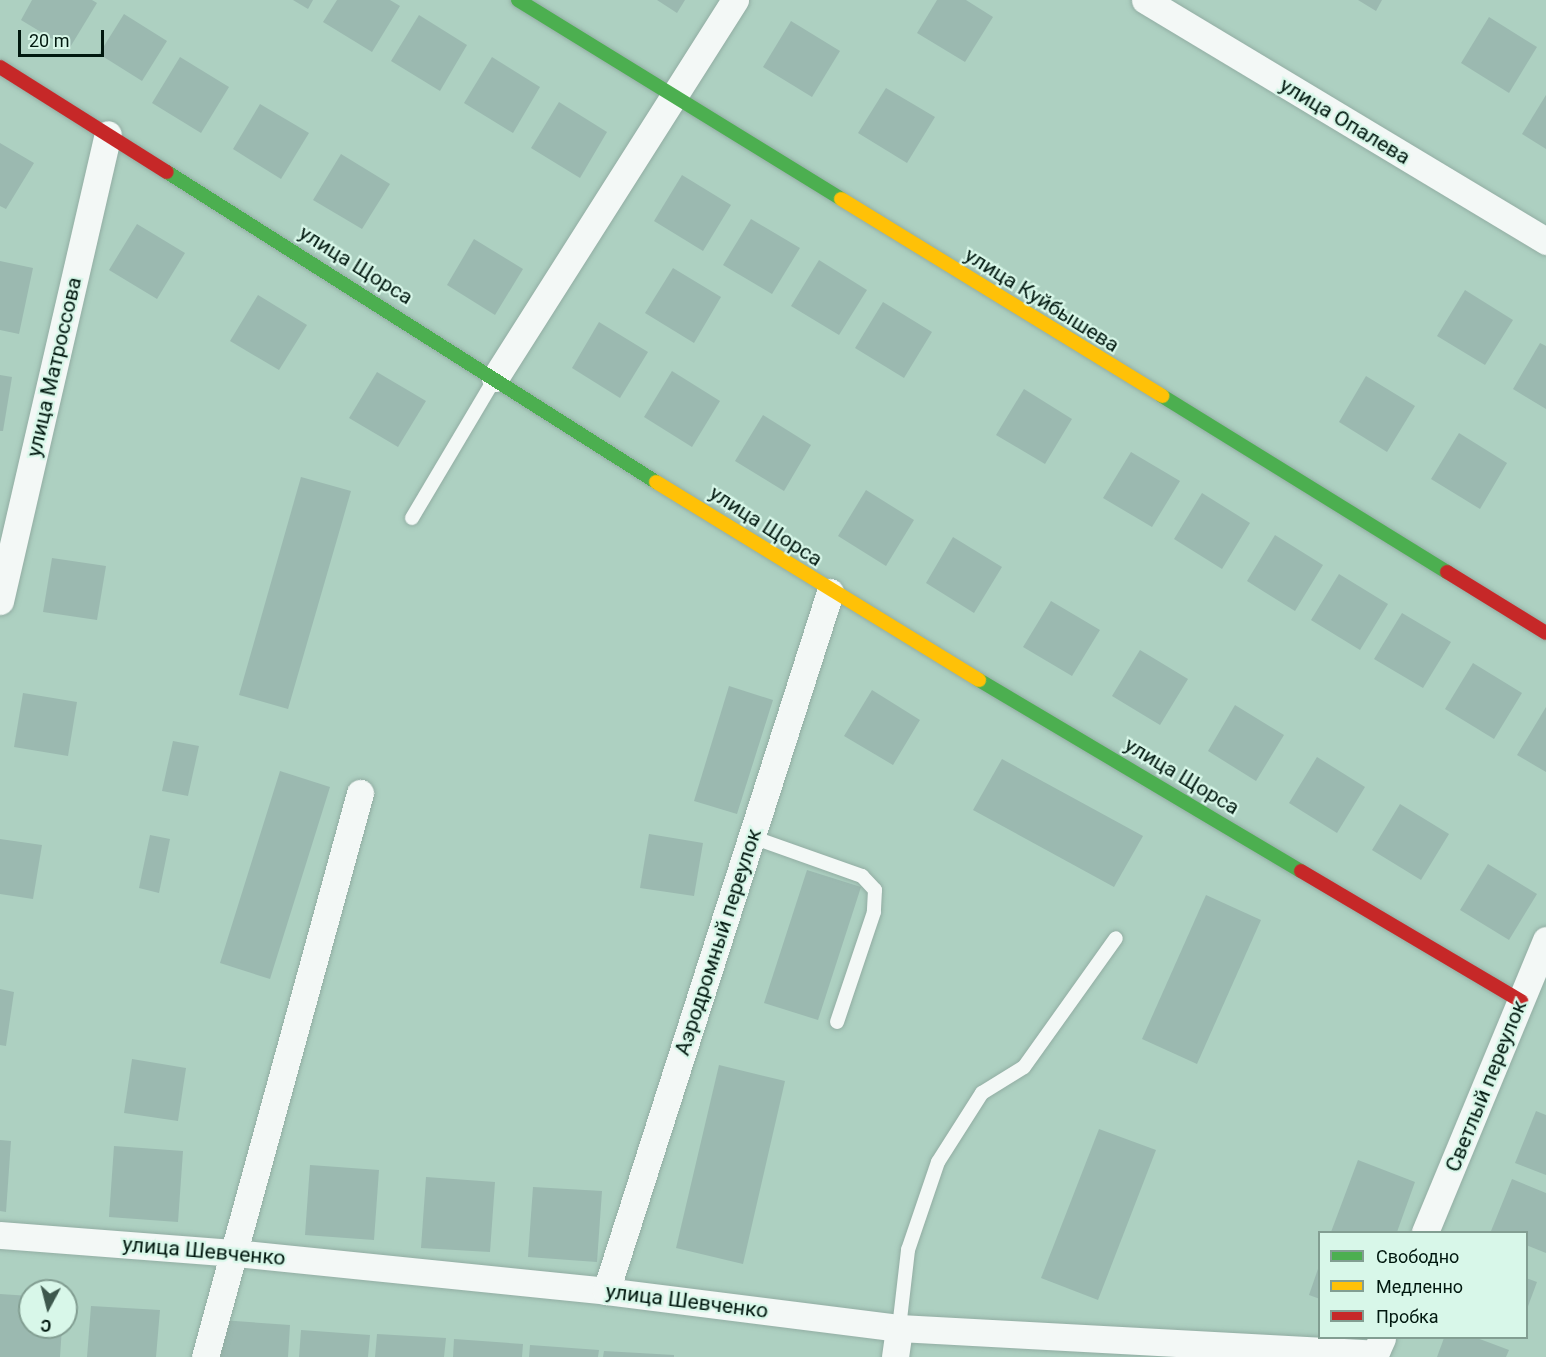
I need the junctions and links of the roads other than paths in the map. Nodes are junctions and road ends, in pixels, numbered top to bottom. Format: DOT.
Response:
graph roads {
  1 [pos="518,0"];
  2 [pos="735,0"];
  3 [pos="1145,0"];
  4 [pos="0,67"];
  5 [pos="671,97"];
  6 [pos="108,134"];
  7 [pos="1546,241"];
  8 [pos="495,378"];
  9 [pos="412,518"];
  10 [pos="830,592"];
  11 [pos="0,601"];
  12 [pos="1546,633"];
  13 [pos="360,793"];
  14 [pos="752,837"];
  15 [pos="1116,938"];
  16 [pos="1546,940"];
  17 [pos="1521,1001"];
  18 [pos="837,1022"];
  19 [pos="1426,1231"];
  20 [pos="0,1235"];
  21 [pos="235,1253"];
  22 [pos="606,1291"];
  23 [pos="899,1328"];
  24 [pos="1378,1346"];
  25 [pos="1213,1351"];
  26 [pos="205,1357"];
  27 [pos="895,1357"];
  1 -- 5 [label="street, улица Куйбышева"];
  2 -- 5 [label="street"];
  3 -- 7 [label="street, улица Опалева"];
  4 -- 6 [label="street, улица Щорса"];
  5 -- 8 [label="street"];
  5 -- 12 [label="street, улица Куйбышева"];
  6 -- 8 [label="street, улица Щорса"];
  6 -- 11 [label="street, улица Матроссова"];
  8 -- 9 [label="lane"];
  8 -- 10 [label="street, улица Щорса"];
  10 -- 14 [label="street, Аэродромный переулок"];
  10 -- 17 [label="street, улица Щорса"];
  13 -- 21 [label="street"];
  14 -- 18 [label="lane"];
  14 -- 22 [label="street, Аэродромный переулок"];
  15 -- 23 [label="lane"];
  16 -- 17 [label="street, Светлый переулок"];
  17 -- 19 [label="street, Светлый переулок"];
  20 -- 21 [label="street, улица Шевченко"];
  21 -- 22 [label="street, улица Шевченко"];
  21 -- 26 [label="street"];
  22 -- 23 [label="street, улица Шевченко"];
  23 -- 25 [label="street, улица Шевченко"];
  23 -- 27 [label="street"];
  24 -- 25 [label="street, улица Шевченко"];
}
